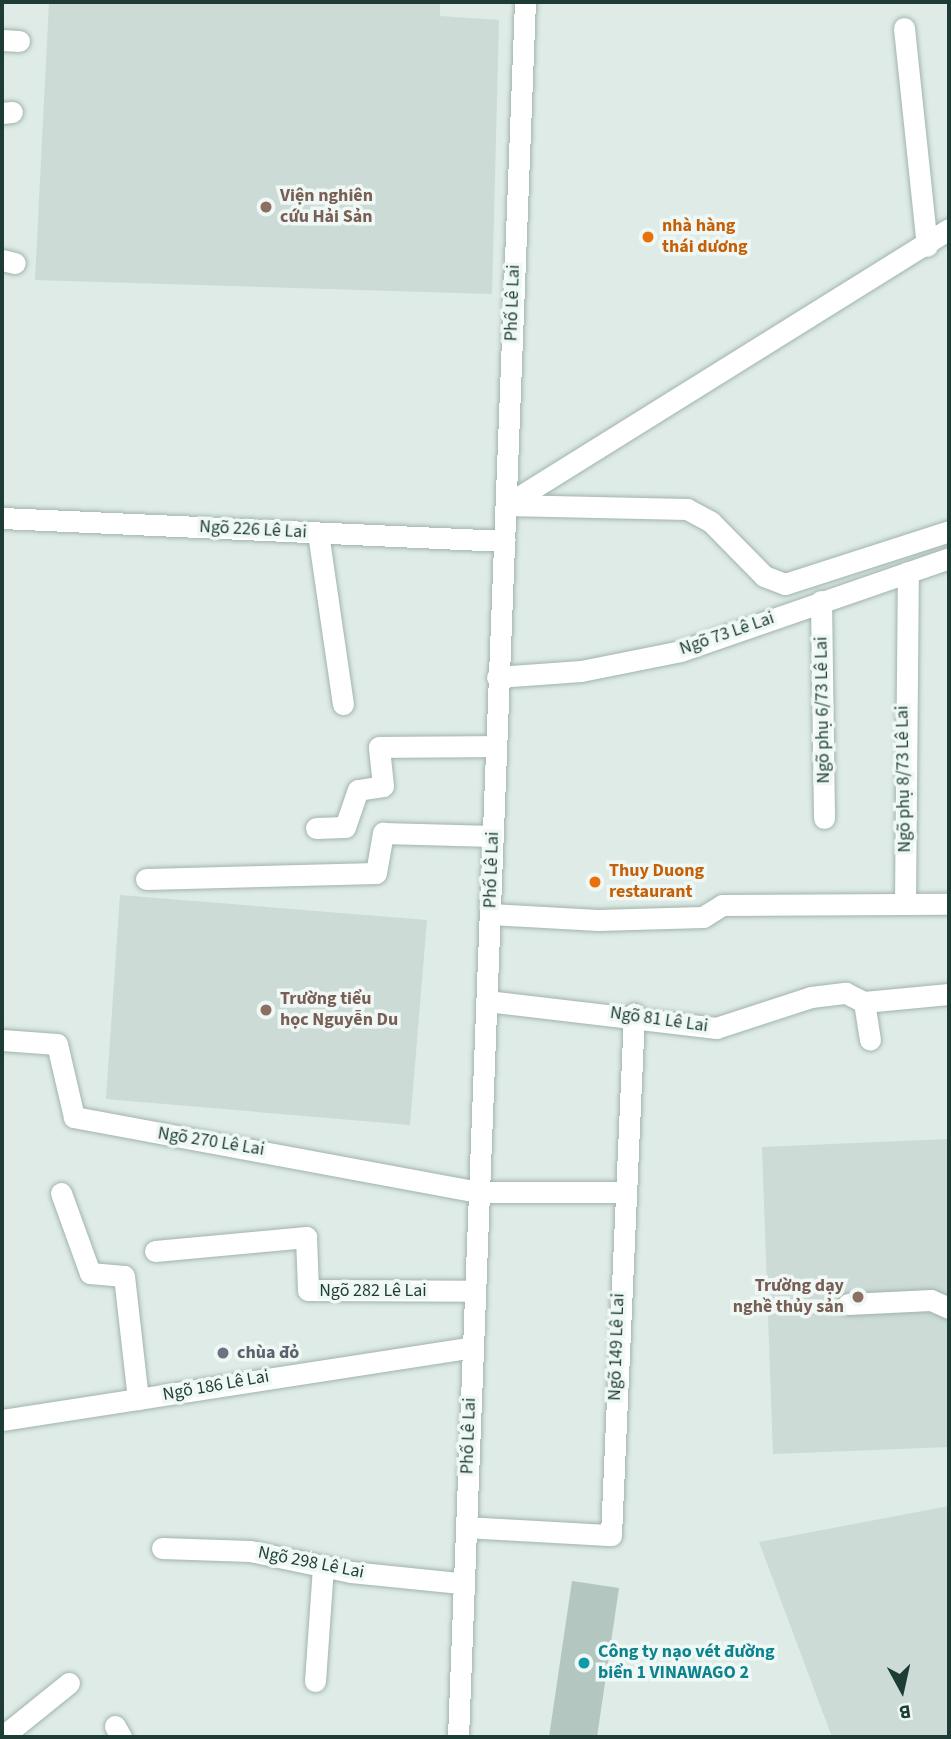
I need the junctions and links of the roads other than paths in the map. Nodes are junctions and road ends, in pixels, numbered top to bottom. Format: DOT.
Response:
graph roads {
  1 [pos="525,2"];
  2 [pos="904,28"];
  3 [pos="949,229"];
  4 [pos="927,246"];
  5 [pos="506,505"];
  6 [pos="2,518"];
  7 [pos="949,531"];
  8 [pos="318,533"];
  9 [pos="504,541"];
  10 [pos="949,558"];
  11 [pos="908,572"];
  12 [pos="821,601"];
  13 [pos="497,677"];
  14 [pos="343,704"];
  15 [pos="496,746"];
  16 [pos="824,818"];
  17 [pos="316,828"];
  18 [pos="492,836"];
  19 [pos="146,878"];
  20 [pos="905,904"];
  21 [pos="949,904"];
  22 [pos="490,914"];
  23 [pos="949,993"];
  24 [pos="487,1001"];
  25 [pos="864,1002"];
  26 [pos="634,1014"];
  27 [pos="2,1040"];
  28 [pos="870,1040"];
  29 [pos="478,1192"];
  30 [pos="623,1192"];
  31 [pos="61,1193"];
  32 [pos="155,1251"];
  33 [pos="475,1291"];
  34 [pos="848,1304"];
  35 [pos="949,1308"];
  36 [pos="472,1347"];
  37 [pos="138,1399"];
  38 [pos="2,1420"];
  39 [pos="466,1527"];
  40 [pos="162,1548"];
  41 [pos="323,1567"];
  42 [pos="460,1583"];
  43 [pos="315,1681"];
  44 [pos="69,1683"];
  45 [pos="2,1737"];
  46 [pos="458,1737"];
  1 -- 5 [label="street, Phố Lê Lai"];
  2 -- 4 [label="street"];
  3 -- 4 [label="street"];
  4 -- 5 [label="street"];
  5 -- 7 [label="street"];
  5 -- 9 [label="street, Phố Lê Lai"];
  6 -- 8 [label="street, Ngõ 226 Lê Lai"];
  8 -- 9 [label="street, Ngõ 226 Lê Lai"];
  8 -- 14 [label="street"];
  9 -- 13 [label="street, Phố Lê Lai"];
  10 -- 11 [label="street, Ngõ 73 Lê Lai"];
  11 -- 12 [label="street, Ngõ 73 Lê Lai"];
  11 -- 20 [label="street, Ngõ phụ 8/73 Lê Lai"];
  12 -- 13 [label="street, Ngõ 73 Lê Lai"];
  12 -- 16 [label="street, Ngõ phụ 6/73 Lê Lai"];
  13 -- 15 [label="street, Phố Lê Lai"];
  15 -- 17 [label="street"];
  15 -- 18 [label="street, Phố Lê Lai"];
  18 -- 19 [label="street"];
  18 -- 22 [label="street, Phố Lê Lai"];
  20 -- 21 [label="street"];
  20 -- 22 [label="street"];
  22 -- 24 [label="street, Phố Lê Lai"];
  23 -- 25 [label="street, Ngõ 81 Lê Lai"];
  24 -- 26 [label="street, Ngõ 81 Lê Lai"];
  24 -- 29 [label="street, Phố Lê Lai"];
  25 -- 26 [label="street, Ngõ 81 Lê Lai"];
  25 -- 28 [label="street"];
  26 -- 30 [label="street, Ngõ 149 Lê Lai"];
  27 -- 29 [label="street, Ngõ 270 Lê Lai"];
  29 -- 30 [label="street"];
  29 -- 33 [label="street, Phố Lê Lai"];
  30 -- 39 [label="street, Ngõ 149 Lê Lai"];
  31 -- 37 [label="street"];
  32 -- 33 [label="street, Ngõ 282 Lê Lai"];
  33 -- 36 [label="street, Phố Lê Lai"];
  34 -- 35 [label="street"];
  36 -- 37 [label="street, Ngõ 186 Lê Lai"];
  36 -- 39 [label="street, Phố Lê Lai"];
  37 -- 38 [label="street, Ngõ 186 Lê Lai"];
  39 -- 42 [label="street, Phố Lê Lai"];
  40 -- 41 [label="street, Ngõ 298 Lê Lai"];
  41 -- 42 [label="street, Ngõ 298 Lê Lai"];
  41 -- 43 [label="street"];
  42 -- 46 [label="street, Phố Lê Lai"];
  44 -- 45 [label="street"];
}
